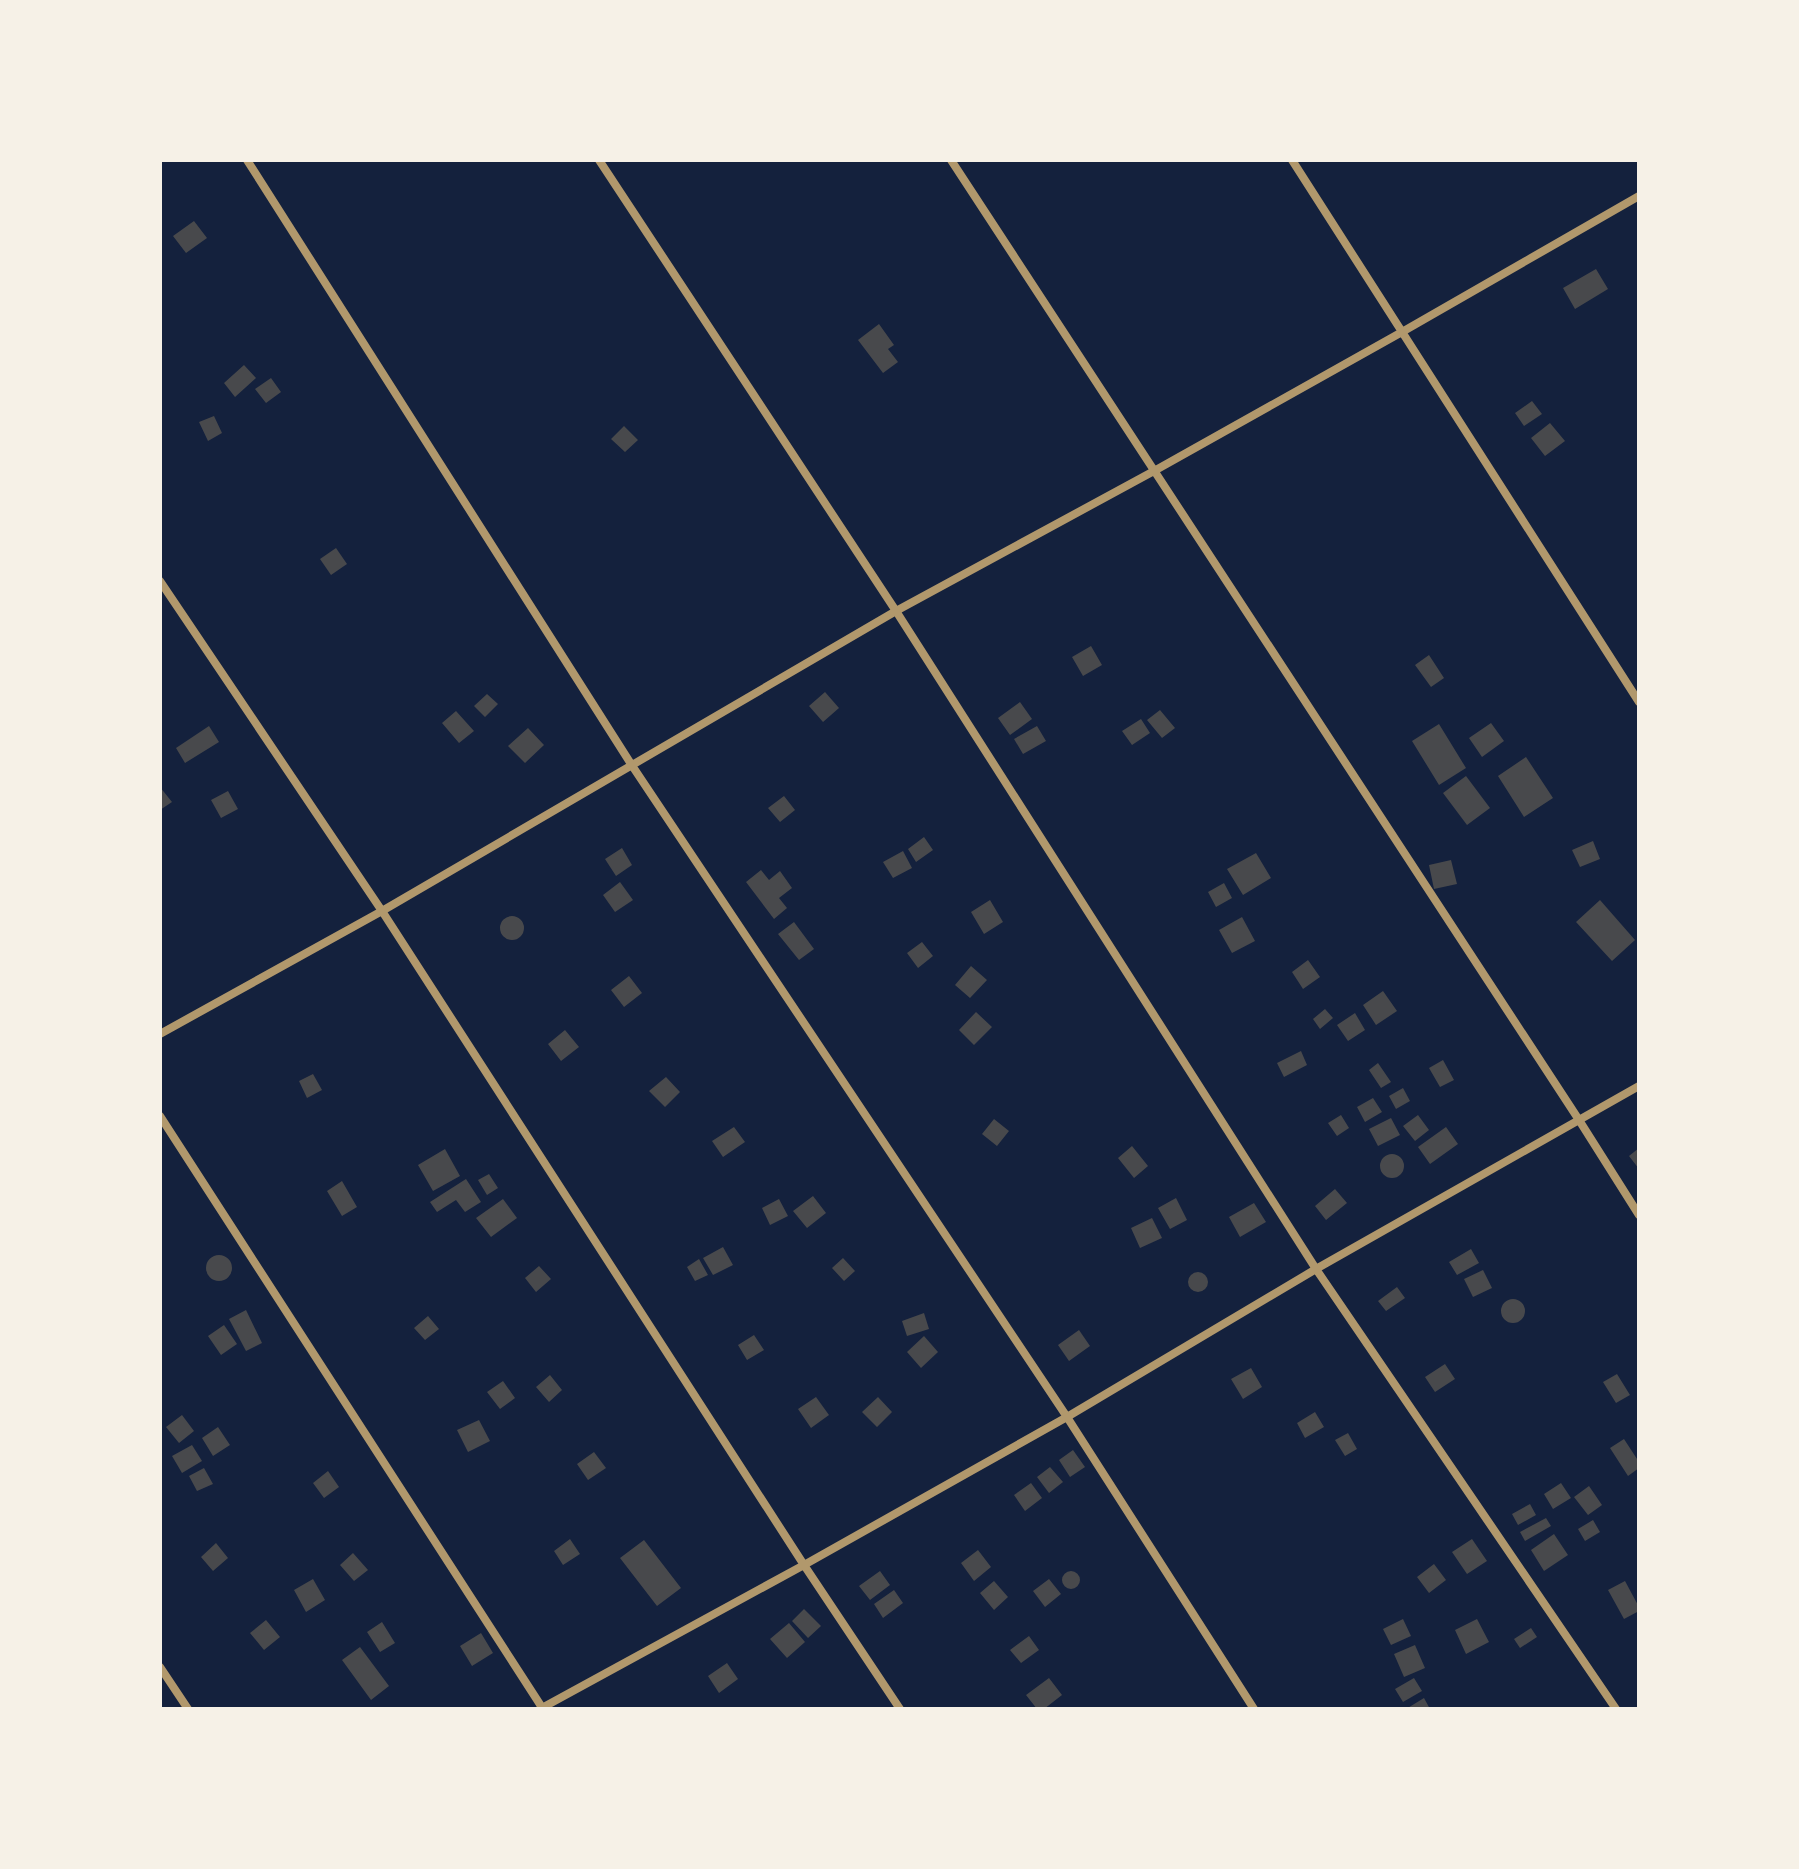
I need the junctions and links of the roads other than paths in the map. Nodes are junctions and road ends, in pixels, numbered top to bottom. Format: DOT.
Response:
graph roads {
  1 [pos="247,160"];
  2 [pos="599,160"];
  3 [pos="951,160"];
  4 [pos="1292,160"];
  5 [pos="1639,196"];
  6 [pos="1402,332"];
  7 [pos="1154,471"];
  8 [pos="160,581"];
  9 [pos="896,611"];
  10 [pos="1639,702"];
  11 [pos="631,764"];
  12 [pos="382,911"];
  13 [pos="160,1034"];
  14 [pos="1639,1086"];
  15 [pos="160,1116"];
  16 [pos="1579,1120"];
  17 [pos="1639,1215"];
  18 [pos="1316,1269"];
  19 [pos="1067,1417"];
  20 [pos="804,1565"];
  21 [pos="160,1667"];
  22 [pos="188,1709"];
  23 [pos="542,1709"];
  24 [pos="900,1709"];
  25 [pos="1254,1709"];
  26 [pos="1616,1709"];
  1 -- 11 [label="street"];
  2 -- 9 [label="street"];
  3 -- 7 [label="street"];
  4 -- 6 [label="street"];
  5 -- 6 [label="street"];
  6 -- 7 [label="street"];
  6 -- 10 [label="street"];
  7 -- 9 [label="street"];
  7 -- 16 [label="street"];
  8 -- 12 [label="street"];
  9 -- 11 [label="street"];
  9 -- 18 [label="street"];
  11 -- 12 [label="street"];
  11 -- 19 [label="street"];
  12 -- 13 [label="street"];
  12 -- 20 [label="street"];
  14 -- 16 [label="street"];
  15 -- 23 [label="street"];
  16 -- 17 [label="street"];
  16 -- 18 [label="street"];
  18 -- 19 [label="street"];
  18 -- 26 [label="street"];
  19 -- 20 [label="street"];
  19 -- 25 [label="street"];
  20 -- 23 [label="street"];
  20 -- 24 [label="street"];
  21 -- 22 [label="street"];
}
